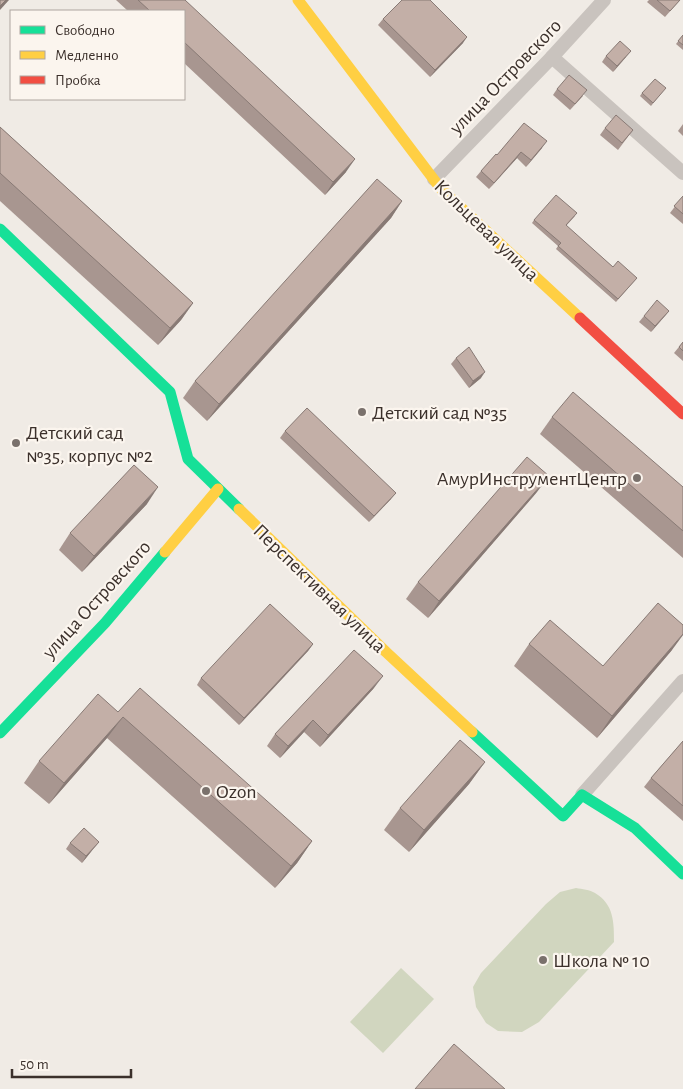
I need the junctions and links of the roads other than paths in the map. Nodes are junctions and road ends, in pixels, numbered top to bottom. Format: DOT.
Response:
graph roads {
  1 [pos="298,0"];
  2 [pos="604,0"];
  3 [pos="552,57"];
  4 [pos="683,173"];
  5 [pos="434,179"];
  6 [pos="0,230"];
  7 [pos="683,414"];
  8 [pos="218,489"];
  9 [pos="683,681"];
  10 [pos="0,733"];
  11 [pos="582,795"];
  12 [pos="683,874"];
  1 -- 5 [label="street, Кольцевая улица"];
  2 -- 3 [label="street, улица Островского"];
  3 -- 4 [label="street"];
  3 -- 5 [label="street, улица Островского"];
  5 -- 7 [label="street, Кольцевая улица"];
  6 -- 8 [label="street, Перспективная улица"];
  8 -- 10 [label="street, улица Островского"];
  8 -- 11 [label="street, Перспективная улица"];
  9 -- 11 [label="street"];
  11 -- 12 [label="street"];
}
